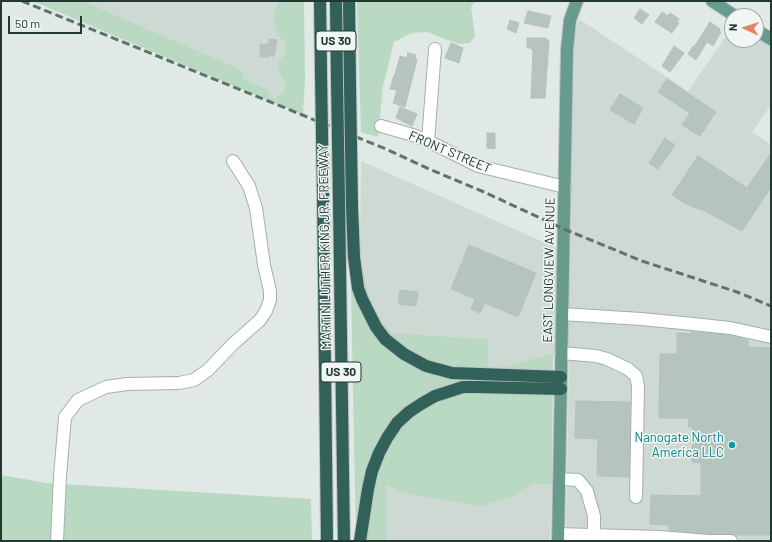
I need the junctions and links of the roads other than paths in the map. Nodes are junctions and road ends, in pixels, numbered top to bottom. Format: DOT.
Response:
graph roads {
  1 [pos="311,1"];
  2 [pos="320,1"];
  3 [pos="336,1"];
  4 [pos="349,1"];
  5 [pos="578,1"];
  6 [pos="712,1"];
  7 [pos="724,9"];
  8 [pos="435,49"];
  9 [pos="317,72"];
  10 [pos="381,126"];
  11 [pos="428,141"];
  12 [pos="233,161"];
  13 [pos="565,187"];
  14 [pos="562,314"];
  15 [pos="771,337"];
  16 [pos="325,338"];
  17 [pos="561,353"];
  18 [pos="561,377"];
  19 [pos="560,389"];
  20 [pos="559,479"];
  21 [pos="636,497"];
  22 [pos="594,535"];
  23 [pos="558,538"];
  24 [pos="685,540"];
  25 [pos="57,541"];
  26 [pos="319,541"];
  27 [pos="327,541"];
  28 [pos="344,541"];
  29 [pos="360,541"];
  30 [pos="731,541"];
  1 -- 9 [label="highway"];
  2 -- 9 [label="highway, MARTIN LUTHER KING JR. FREEWAY / US 30"];
  3 -- 28 [label="highway, MARTIN LUTHER KING JR. FREEWAY / US 30, bridge"];
  4 -- 18 [label="highway, bridge"];
  5 -- 13 [label="main road, EAST LONGVIEW AVENUE"];
  6 -- 7 [label="main road"];
  8 -- 11 [label="street"];
  9 -- 16 [label="highway, MARTIN LUTHER KING JR. FREEWAY / US 30, bridge"];
  10 -- 11 [label="street, FRONT STREET"];
  11 -- 13 [label="street, FRONT STREET"];
  12 -- 25 [label="street"];
  13 -- 14 [label="main road, EAST LONGVIEW AVENUE"];
  14 -- 15 [label="street"];
  14 -- 17 [label="main road, EAST LONGVIEW AVENUE"];
  16 -- 26 [label="highway"];
  16 -- 27 [label="highway, MARTIN LUTHER KING JR. FREEWAY / US 30"];
  17 -- 18 [label="main road, EAST LONGVIEW AVENUE"];
  17 -- 21 [label="street"];
  18 -- 19 [label="main road, EAST LONGVIEW AVENUE"];
  19 -- 20 [label="main road, EAST LONGVIEW AVENUE"];
  19 -- 29 [label="highway"];
  20 -- 22 [label="street"];
  20 -- 23 [label="main road, EAST LONGVIEW AVENUE"];
  22 -- 23 [label="street"];
  22 -- 24 [label="street"];
  24 -- 30 [label="street"];
}
